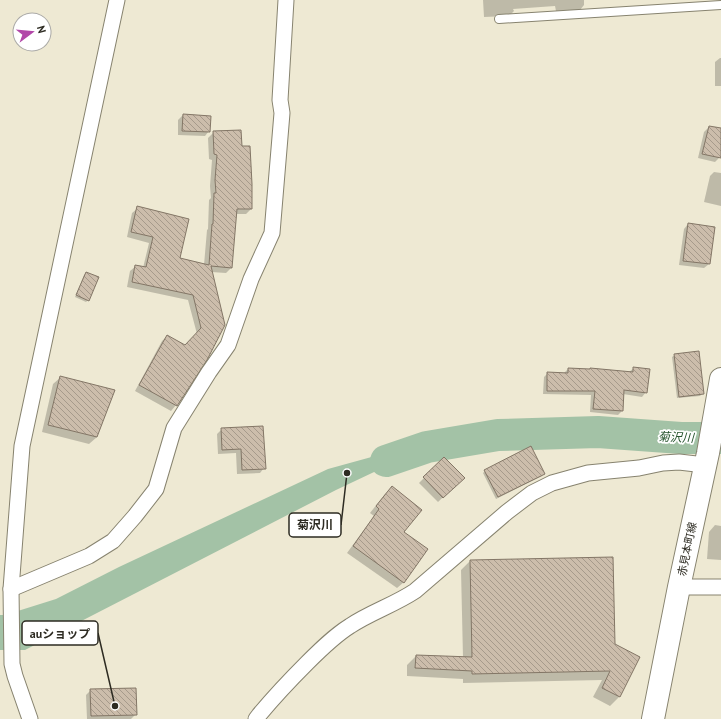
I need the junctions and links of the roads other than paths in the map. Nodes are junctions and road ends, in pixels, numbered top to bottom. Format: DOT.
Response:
graph roads {
  1 [pos="116,0"];
  2 [pos="286,0"];
  3 [pos="721,5"];
  4 [pos="499,19"];
  5 [pos="721,379"];
  6 [pos="706,459"];
  7 [pos="679,587"];
  8 [pos="721,587"];
  9 [pos="12,589"];
  10 [pos="30,719"];
  11 [pos="256,719"];
  12 [pos="654,719"];
  1 -- 9 [label="street"];
  2 -- 9 [label="street"];
  3 -- 4 [label="lane"];
  5 -- 6 [label="main road, 赤見本町線"];
  6 -- 7 [label="main road, 赤見本町線"];
  6 -- 11 [label="street"];
  7 -- 8 [label="street"];
  7 -- 12 [label="main road, 赤見本町線"];
  9 -- 10 [label="street"];
}
